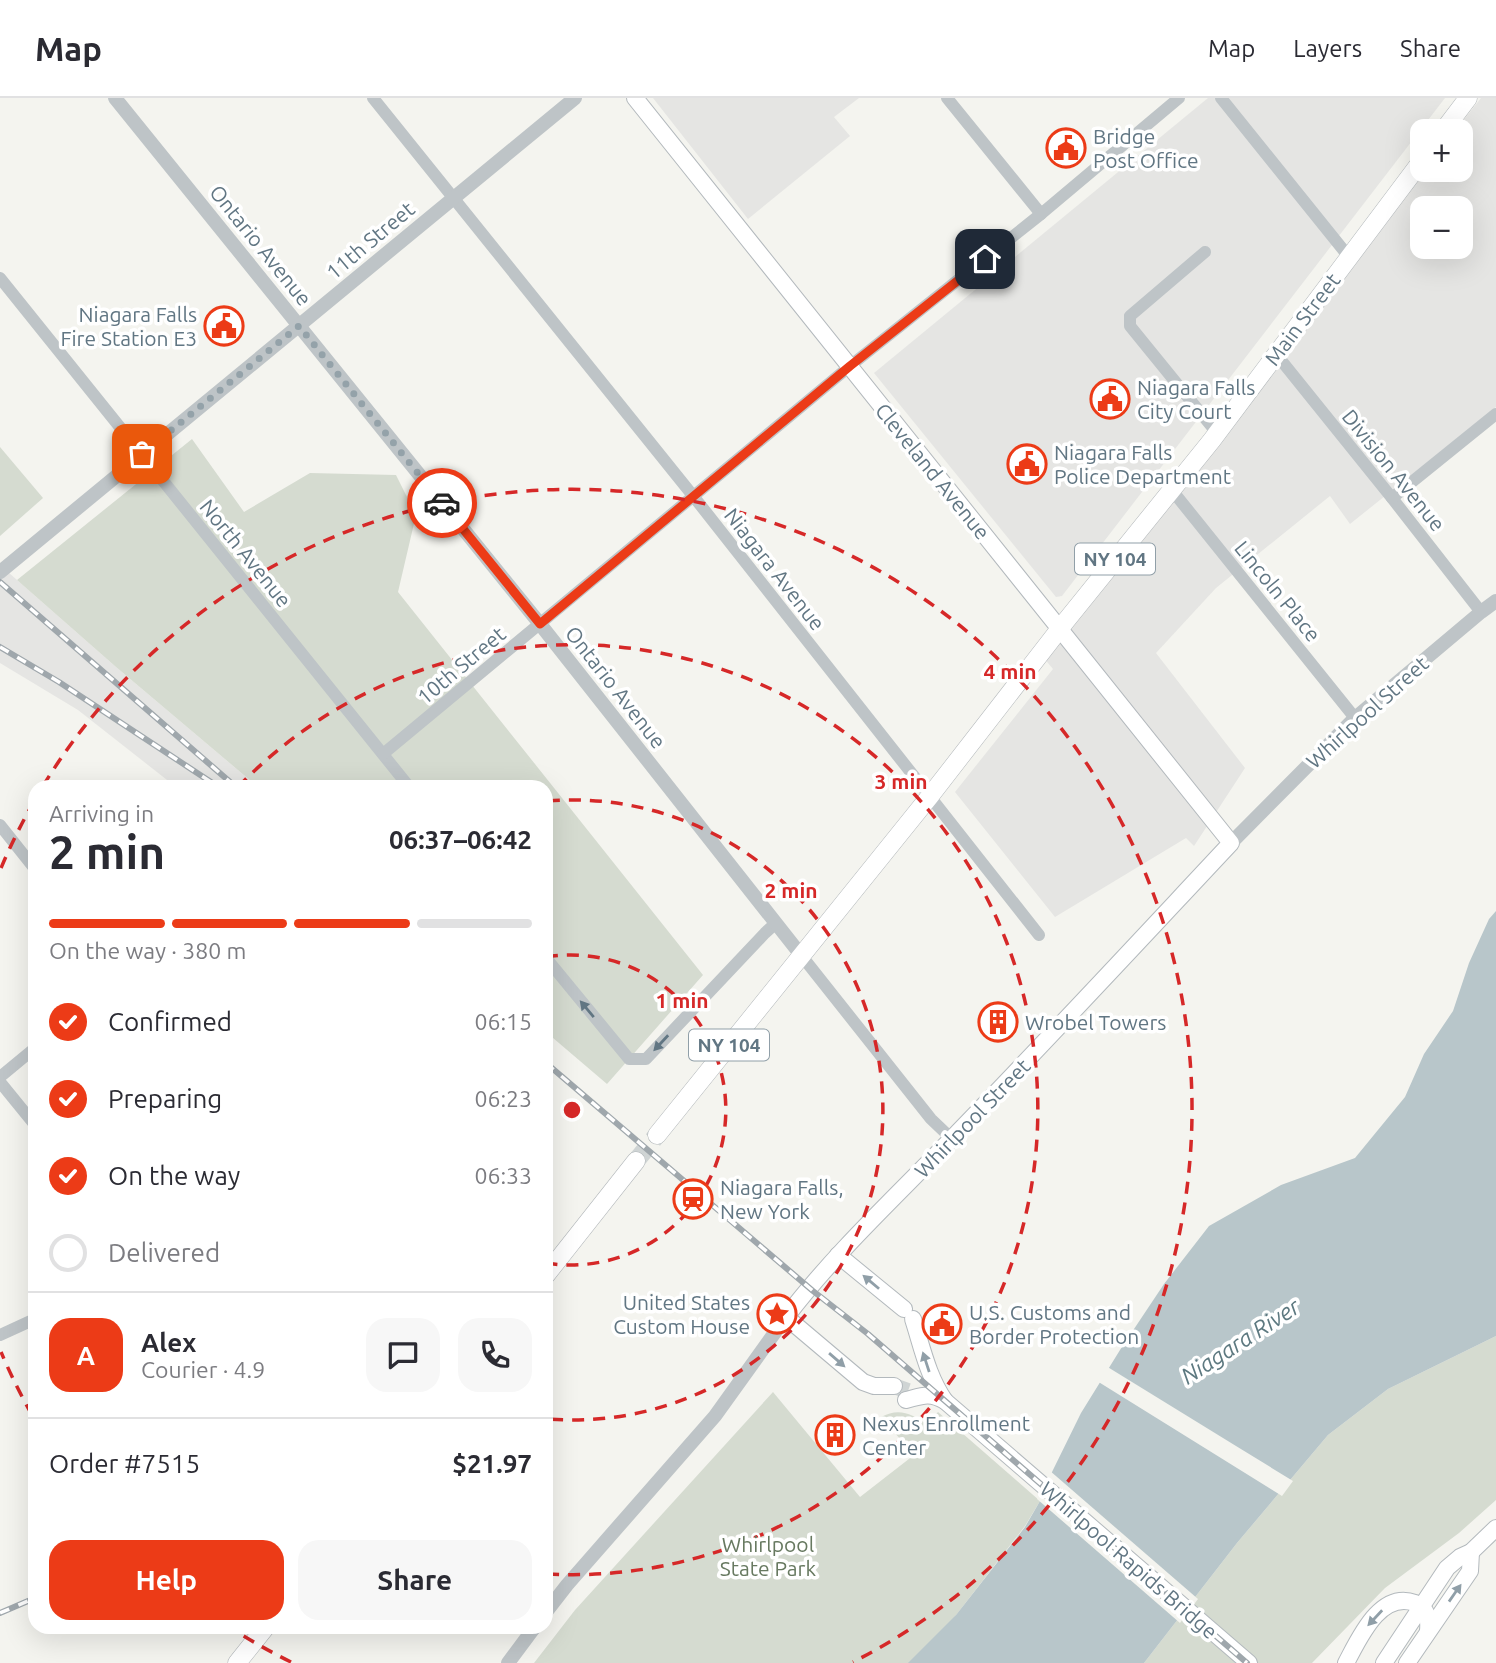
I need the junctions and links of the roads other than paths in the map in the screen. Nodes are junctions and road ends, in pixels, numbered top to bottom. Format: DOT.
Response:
graph roads {
  1 [pos="115,98"];
  2 [pos="373,98"];
  3 [pos="575,98"];
  4 [pos="635,98"];
  5 [pos="947,98"];
  6 [pos="1179,98"];
  7 [pos="1222,98"];
  8 [pos="1468,98"];
  9 [pos="1452,119"];
  10 [pos="1410,176"];
  11 [pos="454,198"];
  12 [pos="1041,214"];
  13 [pos="1205,252"];
  14 [pos="1349,257"];
  15 [pos="0,278"];
  16 [pos="299,326"];
  17 [pos="1276,354"];
  18 [pos="850,366"];
  19 [pos="1496,414"];
  20 [pos="1217,433"];
  21 [pos="142,454"];
  22 [pos="1171,489"];
  23 [pos="694,497"];
  24 [pos="1392,498"];
  25 [pos="0,572"];
  26 [pos="1496,601"];
  27 [pos="1480,612"];
  28 [pos="540,624"];
  29 [pos="1060,629"];
  30 [pos="1355,718"];
  31 [pos="383,754"];
  32 [pos="404,780"];
  33 [pos="930,796"];
  34 [pos="0,825"];
  35 [pos="1231,843"];
  36 [pos="28,860"];
  37 [pos="776,923"];
  38 [pos="1039,935"];
  39 [pos="801,955"];
  40 [pos="553,967"];
  41 [pos="28,1054"];
  42 [pos="0,1080"];
  43 [pos="28,1116"];
  44 [pos="657,1135"];
  45 [pos="952,1139"];
  46 [pos="636,1161"];
  47 [pos="838,1255"];
  48 [pos="553,1260"];
  49 [pos="786,1317"];
  50 [pos="28,1322"];
  51 [pos="2,1331"];
  52 [pos="945,1401"];
  53 [pos="1496,1528"];
  54 [pos="1471,1552"];
  55 [pos="553,1599"];
  56 [pos="1421,1606"];
  57 [pos="1428,1630"];
  58 [pos="260,1634"];
  59 [pos="530,1634"];
  60 [pos="237,1663"];
  61 [pos="508,1663"];
  62 [pos="1249,1663"];
  63 [pos="1346,1663"];
  64 [pos="1384,1663"];
  65 [pos="1407,1663"];
  1 -- 16 [label="street, Ontario Avenue"];
  2 -- 11 [label="street, Niagara Avenue"];
  3 -- 11 [label="street, 11th Street"];
  4 -- 18 [label="main road, Cleveland Avenue"];
  5 -- 12 [label="street"];
  6 -- 12 [label="street, 10th Street"];
  7 -- 14 [label="street"];
  8 -- 9 [label="main road"];
  10 -- 14 [label="main road, Main Street / NY 104"];
  11 -- 16 [label="street, 11th Street"];
  11 -- 23 [label="street, Niagara Avenue"];
  12 -- 18 [label="street, 10th Street"];
  13 -- 20 [label="street"];
  14 -- 17 [label="main road, Main Street / NY 104"];
  15 -- 21 [label="street, North Avenue"];
  16 -- 21 [label="street, 11th Street"];
  16 -- 28 [label="street, Ontario Avenue"];
  17 -- 20 [label="main road, Main Street / NY 104"];
  17 -- 24 [label="street, Division Avenue"];
  18 -- 23 [label="street, 10th Street"];
  18 -- 29 [label="main road, Cleveland Avenue"];
  19 -- 24 [label="street"];
  20 -- 22 [label="main road, Main Street / NY 104"];
  21 -- 25 [label="street, 11th Street"];
  21 -- 31 [label="street, North Avenue"];
  22 -- 29 [label="main road, Main Street / NY 104"];
  22 -- 30 [label="street, Lincoln Place"];
  23 -- 28 [label="street, 10th Street"];
  23 -- 33 [label="street, Niagara Avenue"];
  24 -- 27 [label="street, Division Avenue"];
  26 -- 27 [label="street, Whirlpool Street"];
  27 -- 30 [label="street, Whirlpool Street"];
  28 -- 31 [label="street, 10th Street"];
  28 -- 37 [label="street, Ontario Avenue"];
  29 -- 33 [label="main road, Main Street / NY 104"];
  29 -- 35 [label="main road, Cleveland Avenue"];
  30 -- 35 [label="street, Whirlpool Street"];
  31 -- 32 [label="street, North Avenue"];
  33 -- 38 [label="street, Niagara Avenue"];
  33 -- 39 [label="main road, Main Street / NY 104"];
  34 -- 36 [label="street"];
  35 -- 45 [label="main road, Whirlpool Street"];
  37 -- 39 [label="street, Ontario Avenue"];
  37 -- 40 [label="street, one-way"];
  39 -- 44 [label="main road, Main Street / NY 104"];
  39 -- 45 [label="street, Ontario Avenue"];
  41 -- 42 [label="street"];
  42 -- 43 [label="street"];
  45 -- 47 [label="main road, Whirlpool Street"];
  46 -- 48 [label="main road"];
  47 -- 49 [label="main road, Whirlpool Street"];
  52 -- 47 [label="main road, Whirlpool Rapids Bridge, one-way"];
  49 -- 52 [label="main road, one-way"];
  49 -- 55 [label="street, Whirlpool Street"];
  50 -- 51 [label="street"];
  52 -- 62 [label="main road, Whirlpool Rapids Bridge"];
  53 -- 54 [label="main road"];
  54 -- 56 [label="main road"];
  57 -- 54 [label="main road, one-way"];
  56 -- 57 [label="main road"];
  56 -- 63 [label="main road, one-way"];
  56 -- 64 [label="main road"];
  57 -- 65 [label="main road"];
  58 -- 60 [label="main road"];
  59 -- 61 [label="street"];
}
